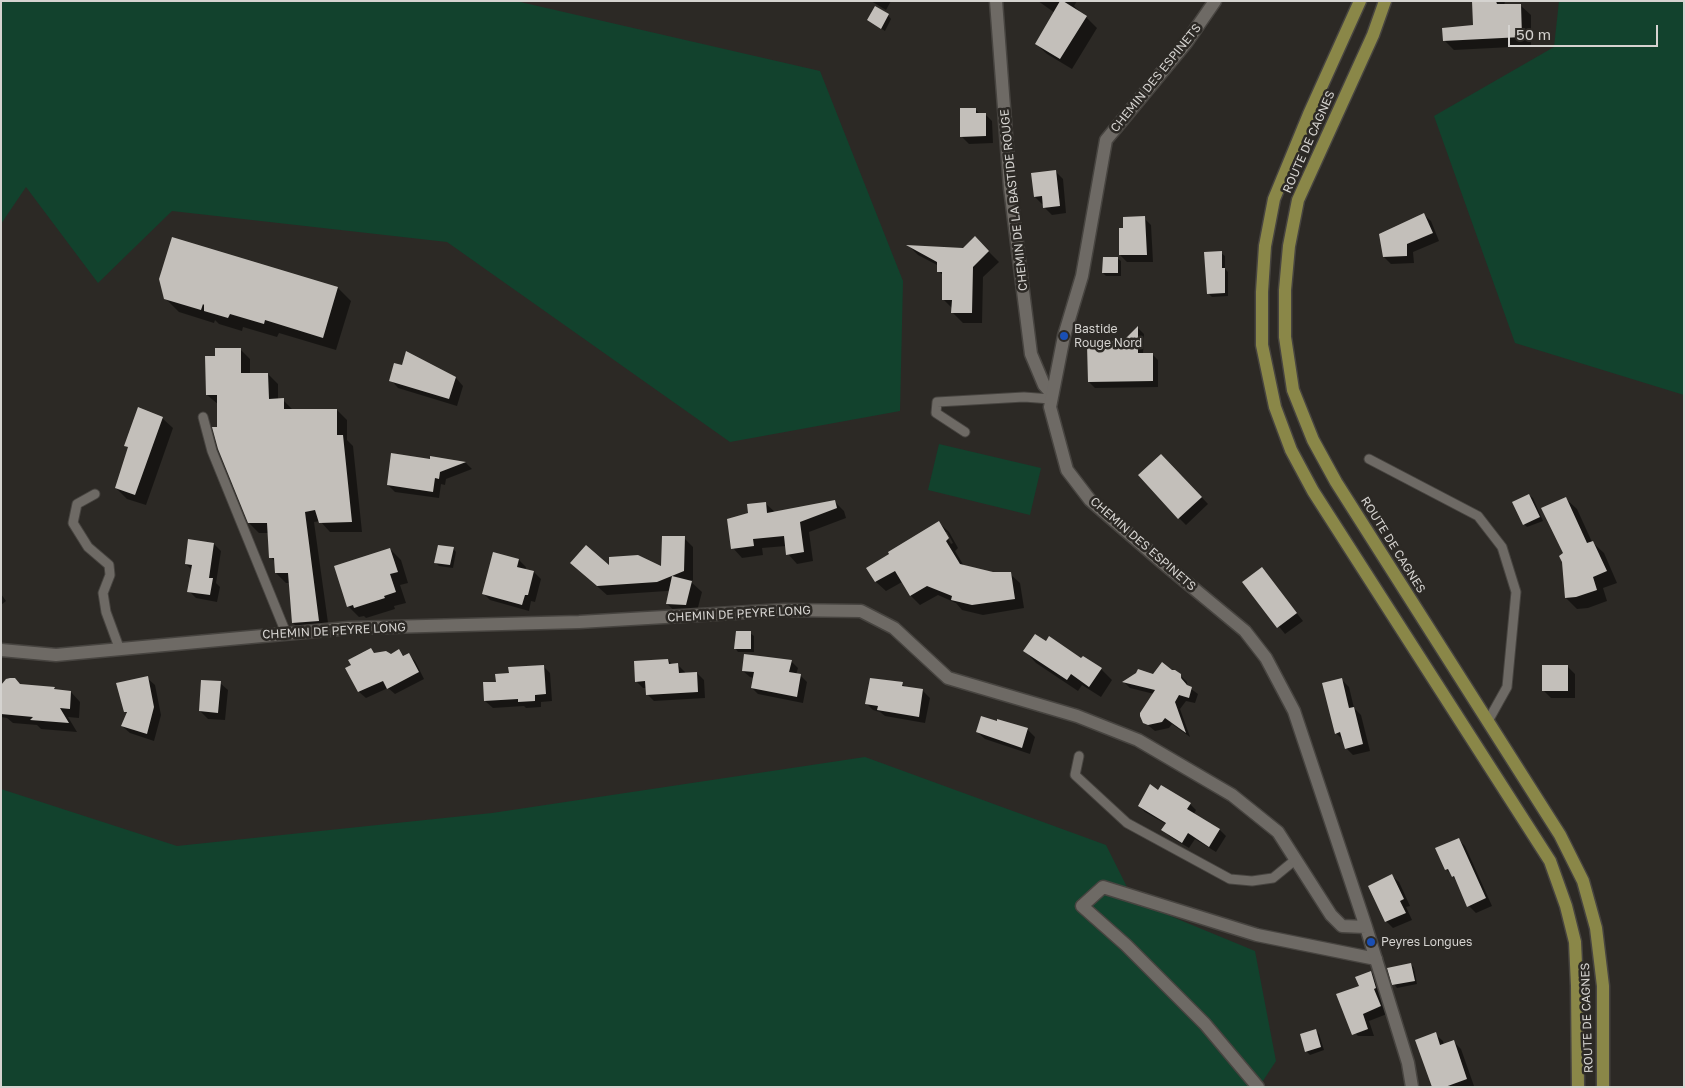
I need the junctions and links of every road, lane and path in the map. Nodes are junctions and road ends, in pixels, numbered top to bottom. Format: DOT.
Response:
graph roads {
  1 [pos="996,1"];
  2 [pos="1215,1"];
  3 [pos="1360,1"];
  4 [pos="1385,1"];
  5 [pos="1051,397"];
  6 [pos="204,417"];
  7 [pos="965,432"];
  8 [pos="1369,459"];
  9 [pos="95,494"];
  10 [pos="286,633"];
  11 [pos="1,650"];
  12 [pos="120,650"];
  13 [pos="1488,721"];
  14 [pos="1079,756"];
  15 [pos="1295,860"];
  16 [pos="1366,927"];
  17 [pos="1376,959"];
  18 [pos="1258,1087"];
  19 [pos="1412,1087"];
  20 [pos="1578,1087"];
  21 [pos="1603,1087"];
  1 -- 5 [label="street, CHEMIN DE LA BASTIDE ROUGE"];
  2 -- 5 [label="street, CHEMIN DES ESPINETS"];
  3 -- 20 [label="main road, ROUTE DE CAGNES"];
  4 -- 13 [label="main road, ROUTE DE CAGNES"];
  5 -- 7 [label="lane"];
  5 -- 16 [label="street, CHEMIN DES ESPINETS"];
  6 -- 10 [label="lane"];
  8 -- 13 [label="lane"];
  9 -- 12 [label="lane"];
  10 -- 12 [label="street, CHEMIN DE PEYRE LONG"];
  10 -- 15 [label="street, CHEMIN DE PEYRE LONG"];
  11 -- 12 [label="street, CHEMIN DE PEYRE LONG"];
  13 -- 21 [label="main road, ROUTE DE CAGNES"];
  14 -- 15 [label="lane"];
  15 -- 16 [label="street, CHEMIN DE PEYRE LONG"];
  16 -- 17 [label="street, CHEMIN DES ESPINETS"];
  17 -- 18 [label="street"];
  17 -- 19 [label="street, CHEMIN DES ESPINETS"];
}
